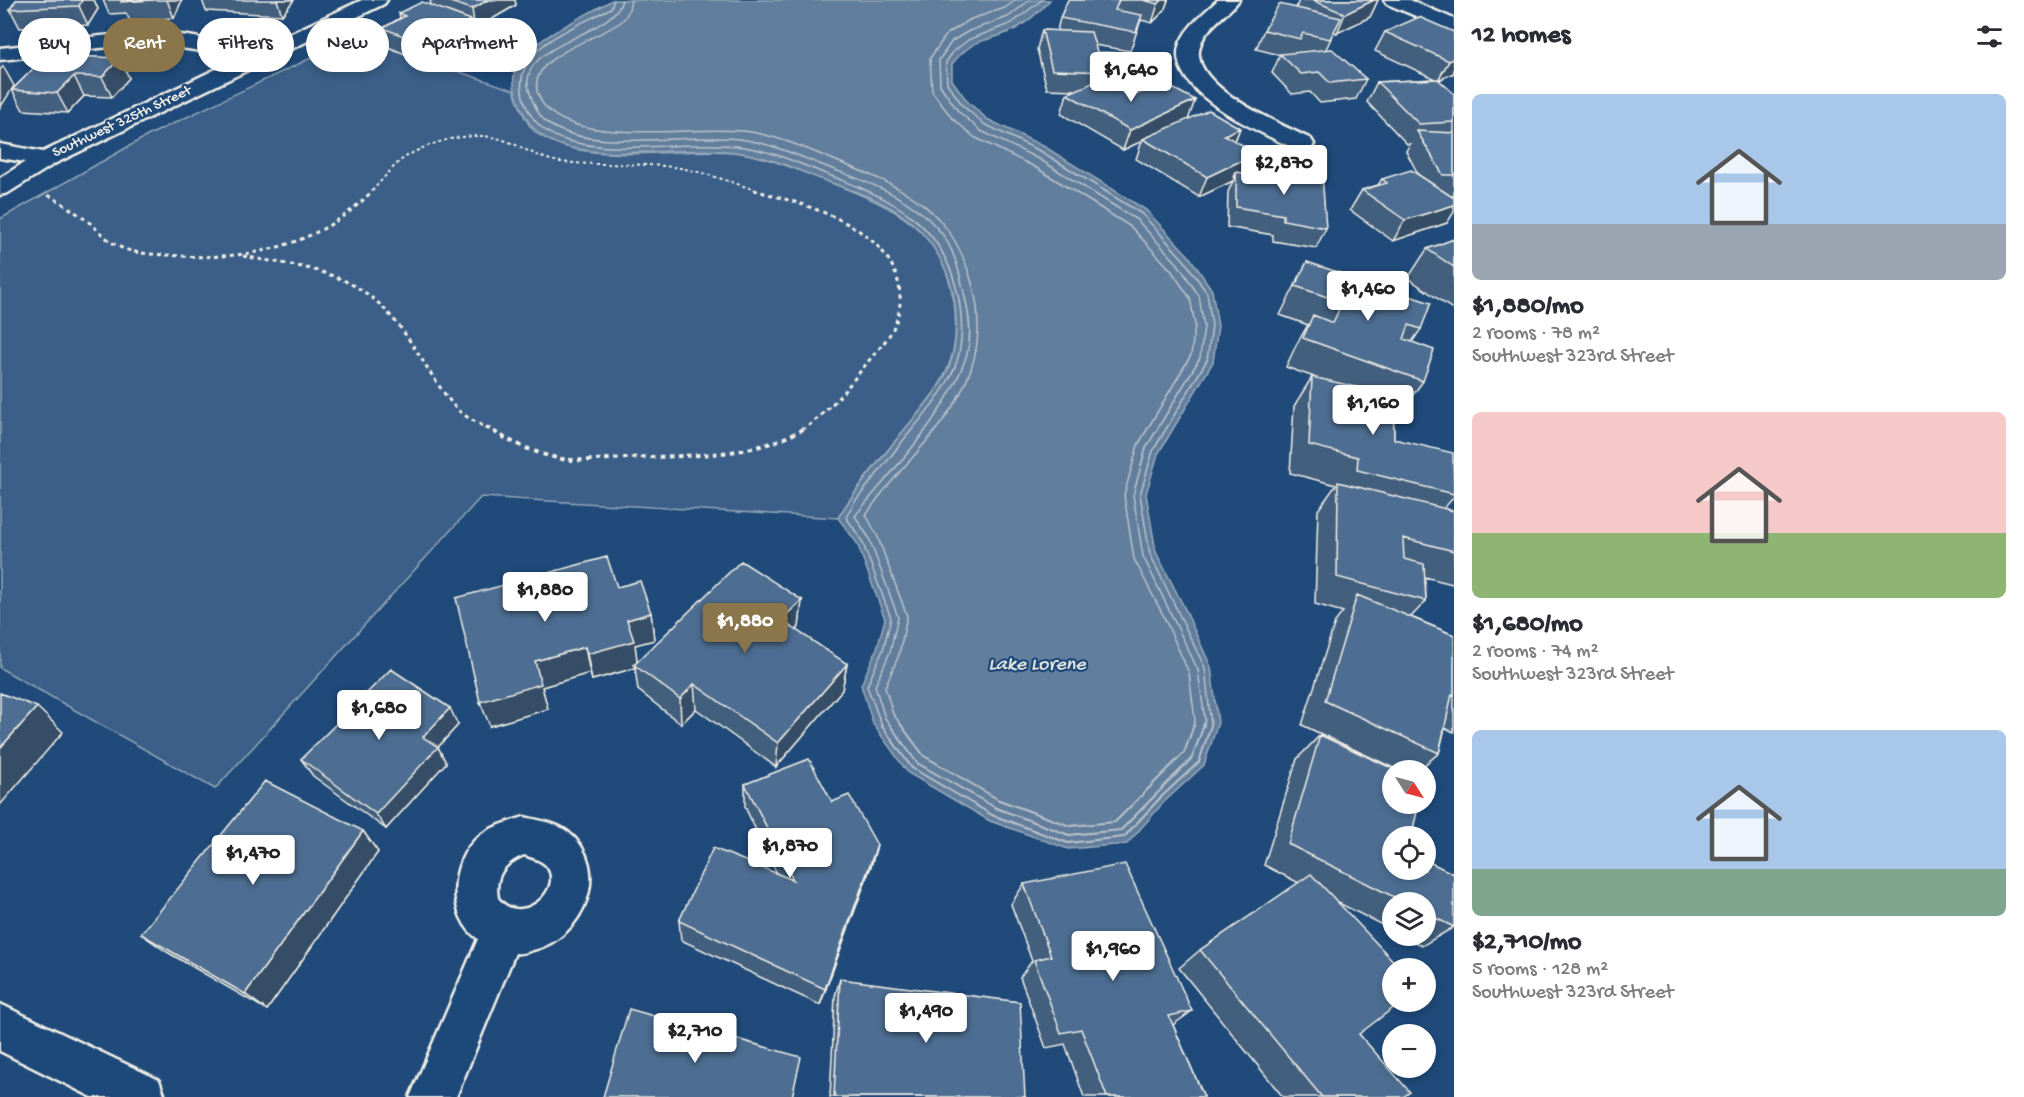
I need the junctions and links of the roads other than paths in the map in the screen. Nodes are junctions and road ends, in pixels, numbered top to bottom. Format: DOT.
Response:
graph roads {
  1 [pos="377,0"];
  2 [pos="1229,0"];
  3 [pos="1394,0"];
  4 [pos="1454,26"];
  5 [pos="294,41"];
  6 [pos="197,45"];
  7 [pos="0,54"];
  8 [pos="229,72"];
  9 [pos="1303,144"];
  10 [pos="0,151"];
  11 [pos="46,159"];
  12 [pos="5,184"];
  13 [pos="503,930"];
  14 [pos="0,1027"];
  15 [pos="142,1097"];
  16 [pos="433,1097"];
  1 -- 5 [label="street, Southwest 325th Street"];
  2 -- 9 [label="street"];
  3 -- 4 [label="street"];
  6 -- 7 [label="street"];
  8 -- 11 [label="street, Southwest 325th Street"];
  10 -- 11 [label="street"];
  11 -- 12 [label="street, Southwest 325th Street"];
  13 -- 16 [label="street"];
  14 -- 15 [label="street"];
}
